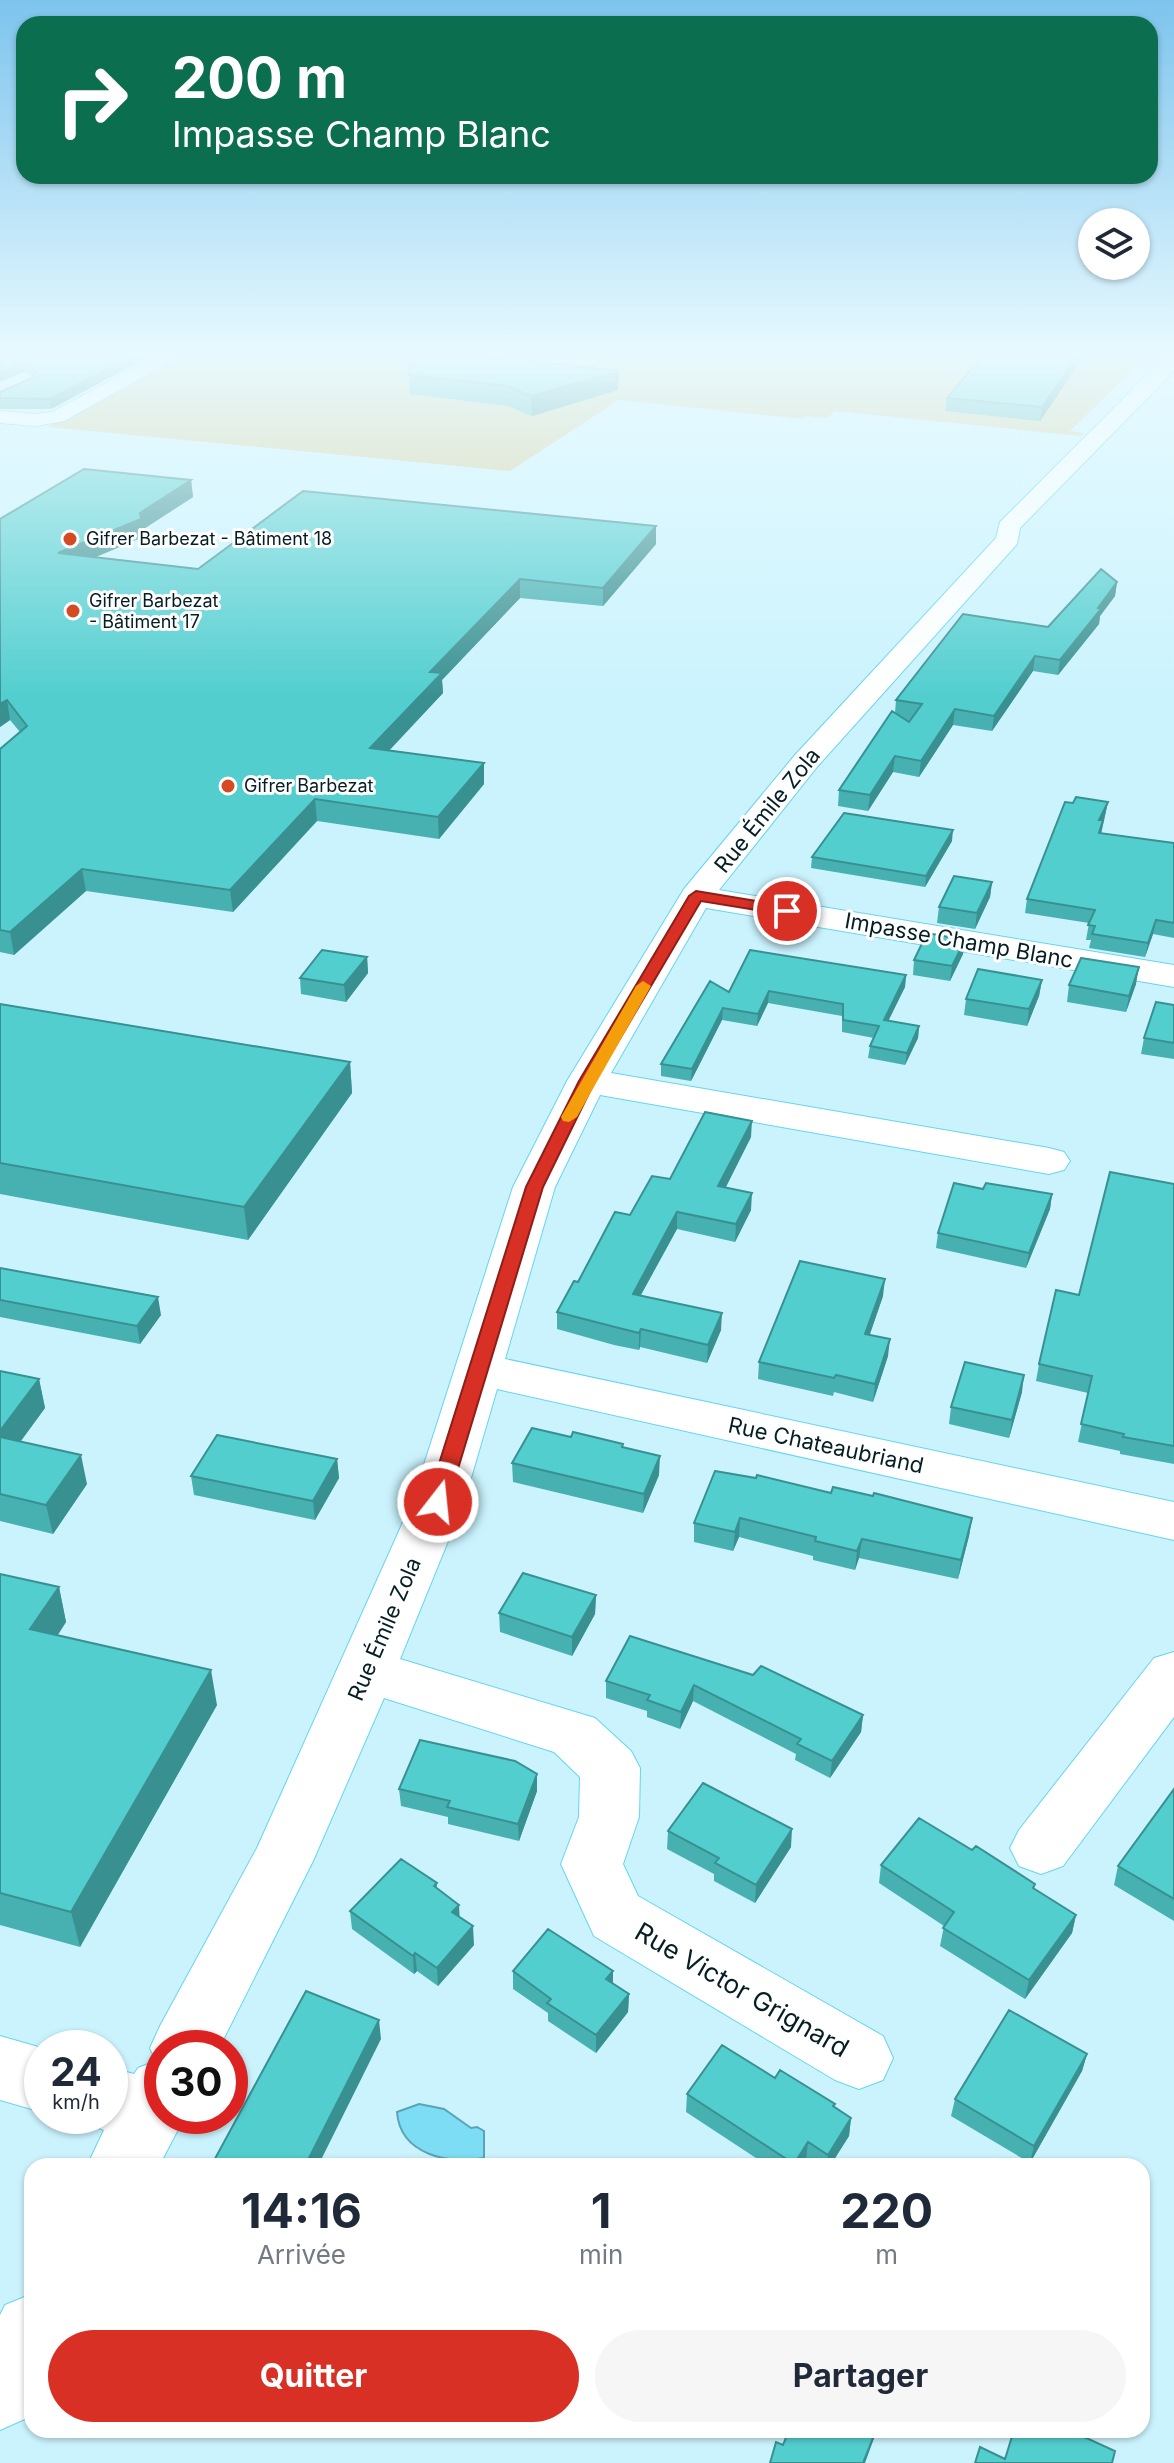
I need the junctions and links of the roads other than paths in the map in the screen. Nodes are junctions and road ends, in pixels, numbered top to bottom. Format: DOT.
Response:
graph roads {
  1 [pos="1067,467"];
  2 [pos="696,896"];
  3 [pos="1174,976"];
  4 [pos="587,1081"];
  5 [pos="1049,1161"];
  6 [pos="478,1369"];
  7 [pos="1174,1521"];
  8 [pos="367,1671"];
  9 [pos="1174,1674"];
  10 [pos="1041,1848"];
  11 [pos="193,2030"];
  12 [pos="859,2058"];
  13 [pos="0,2068"];
  14 [pos="24,2075"];
  15 [pos="24,2347"];
  16 [pos="0,2391"];
  1 -- 2 [label="street, Rue Émile Zola"];
  2 -- 3 [label="street, Impasse Champ Blanc"];
  2 -- 4 [label="street, Rue Émile Zola"];
  4 -- 5 [label="street"];
  4 -- 6 [label="street, Rue Émile Zola"];
  6 -- 7 [label="street, Rue Chateaubriand"];
  6 -- 8 [label="street, Rue Émile Zola"];
  8 -- 11 [label="street, Rue Émile Zola"];
  8 -- 12 [label="street, Rue Victor Grignard"];
  9 -- 10 [label="street"];
  13 -- 14 [label="street"];
  15 -- 16 [label="street"];
}
